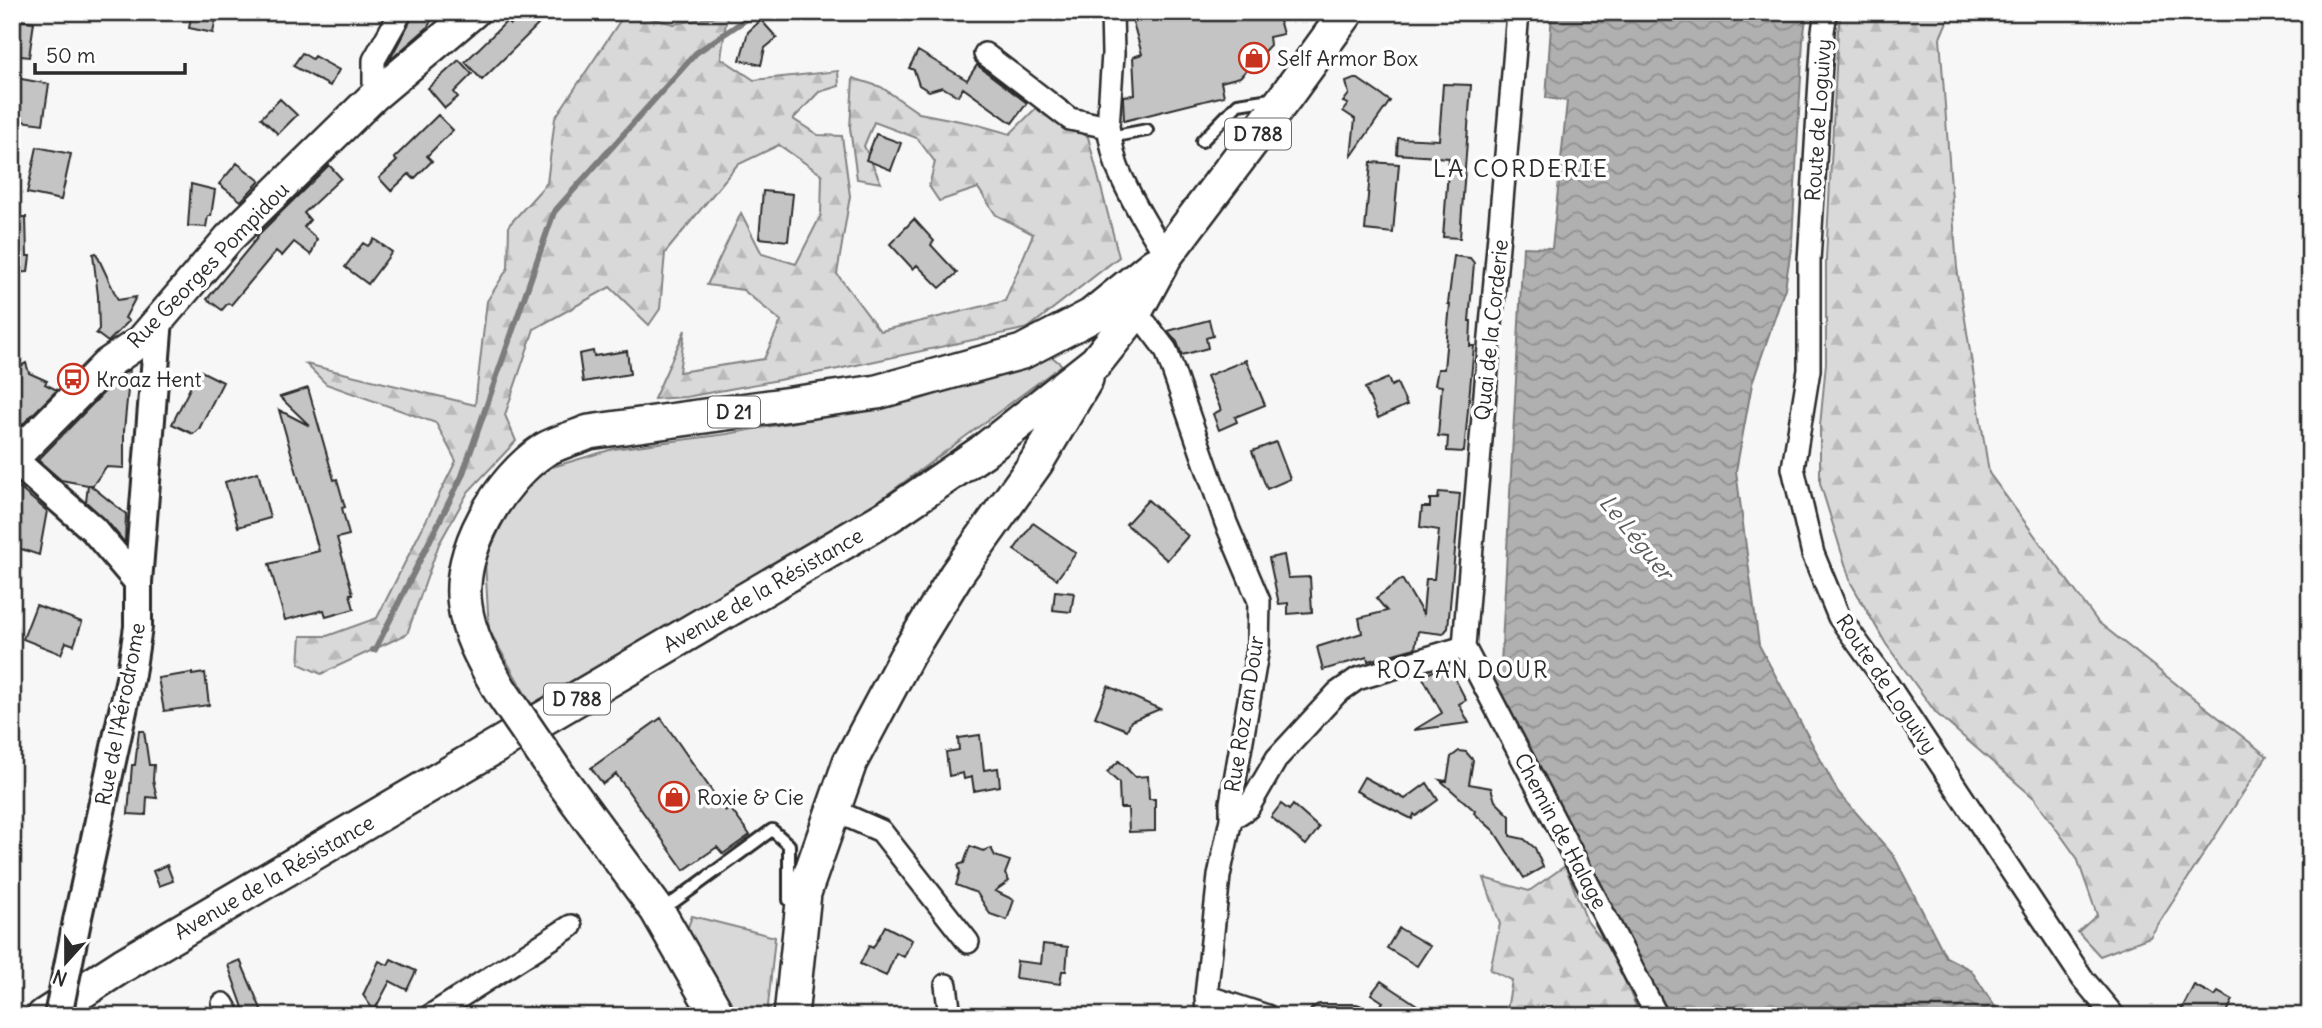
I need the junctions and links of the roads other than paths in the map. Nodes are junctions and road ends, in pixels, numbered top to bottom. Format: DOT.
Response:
graph roads {
  1 [pos="401,12"];
  2 [pos="474,12"];
  3 [pos="1112,12"];
  4 [pos="1347,12"];
  5 [pos="1518,12"];
  6 [pos="1826,12"];
  7 [pos="985,54"];
  8 [pos="374,96"];
  9 [pos="1286,96"];
  10 [pos="1147,130"];
  11 [pos="1109,132"];
  12 [pos="1202,141"];
  13 [pos="1166,255"];
  14 [pos="1135,313"];
  15 [pos="159,319"];
  16 [pos="1096,362"];
  17 [pos="107,364"];
  18 [pos="155,367"];
  19 [pos="12,459"];
  20 [pos="138,582"];
  21 [pos="1464,647"];
  22 [pos="833,810"];
  23 [pos="1231,819"];
  24 [pos="657,911"];
  25 [pos="789,911"];
  26 [pos="789,924"];
  27 [pos="571,926"];
  28 [pos="968,942"];
  29 [pos="946,985"];
  30 [pos="1207,1006"];
  31 [pos="44,1016"];
  32 [pos="58,1016"];
  33 [pos="430,1016"];
  34 [pos="718,1016"];
  35 [pos="789,1016"];
  36 [pos="950,1016"];
  37 [pos="1267,1016"];
  38 [pos="1321,1016"];
  39 [pos="1355,1016"];
  40 [pos="1657,1016"];
  41 [pos="2114,1016"];
  1 -- 8 [label="street"];
  2 -- 8 [label="main road, Rue Georges Pompidou"];
  3 -- 11 [label="street"];
  4 -- 9 [label="main road, Avenue de la Résistance / D 788"];
  5 -- 21 [label="street, Quai de la Corderie"];
  6 -- 41 [label="street, Route de Loguivy"];
  7 -- 11 [label="street"];
  8 -- 15 [label="main road, Rue Georges Pompidou"];
  9 -- 12 [label="lane"];
  9 -- 13 [label="main road, Avenue de la Résistance / D 788"];
  10 -- 11 [label="lane"];
  11 -- 13 [label="street"];
  13 -- 14 [label="main road, Avenue de la Résistance / D 788"];
  13 -- 24 [label="main road, D 21, bridge"];
  14 -- 16 [label="main road, Avenue de la Résistance / D 788"];
  14 -- 23 [label="street, Rue Roz an Dour"];
  15 -- 17 [label="main road, Rue Georges Pompidou"];
  15 -- 18 [label="street, Rue de l'Aérodrome"];
  16 -- 22 [label="main road"];
  16 -- 31 [label="main road, Avenue de la Résistance / D 788"];
  17 -- 18 [label="street"];
  17 -- 19 [label="main road, Rue Georges Pompidou"];
  18 -- 20 [label="street, Rue de l'Aérodrome"];
  19 -- 20 [label="street, Rue Georges Pompidou"];
  20 -- 32 [label="street, Rue de l'Aérodrome, bridge"];
  21 -- 23 [label="street"];
  21 -- 40 [label="street, Chemin de Halage"];
  22 -- 28 [label="street"];
  22 -- 35 [label="main road"];
  23 -- 30 [label="street, Rue Roz an Dour"];
  24 -- 25 [label="lane"];
  24 -- 34 [label="main road"];
  26 -- 35 [label="lane"];
  27 -- 33 [label="street"];
  29 -- 36 [label="street"];
  30 -- 37 [label="street"];
  38 -- 39 [label="street"];
}
